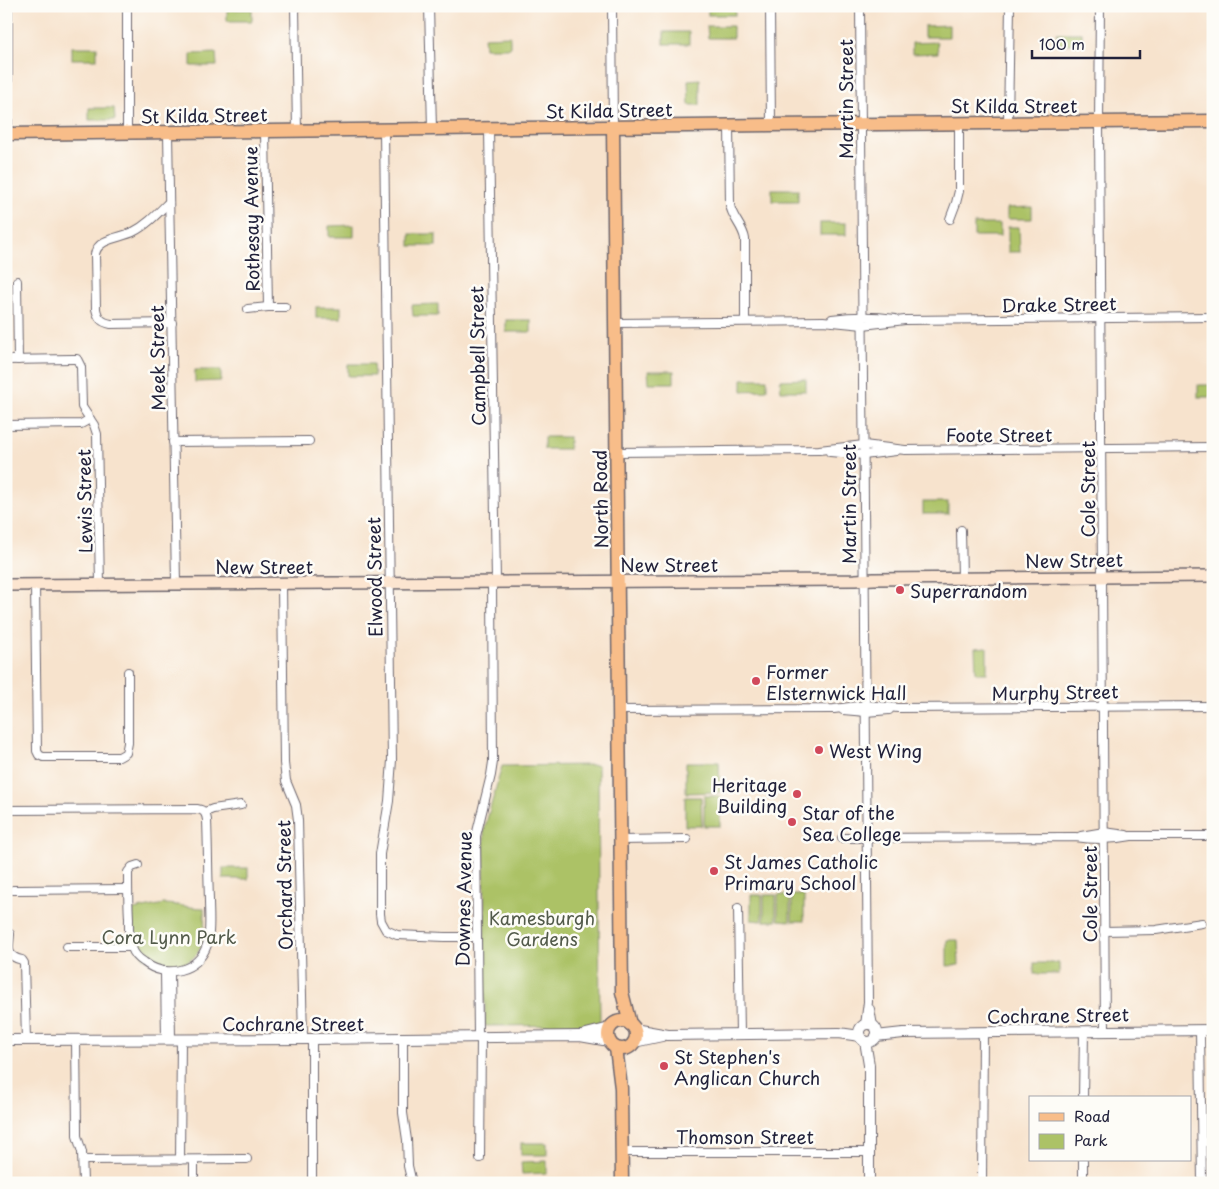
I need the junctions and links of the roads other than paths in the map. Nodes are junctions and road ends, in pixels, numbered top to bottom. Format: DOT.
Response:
graph roads {
  1 [pos="8,6"];
  2 [pos="127,6"];
  3 [pos="295,6"];
  4 [pos="429,6"];
  5 [pos="612,6"];
  6 [pos="770,6"];
  7 [pos="860,6"];
  8 [pos="1010,6"];
  9 [pos="1100,6"];
  10 [pos="1213,121"];
  11 [pos="1099,122"];
  12 [pos="958,123"];
  13 [pos="1008,123"];
  14 [pos="862,124"];
  15 [pos="771,125"];
  16 [pos="729,126"];
  17 [pos="613,128"];
  18 [pos="432,129"];
  19 [pos="489,129"];
  20 [pos="384,130"];
  21 [pos="296,131"];
  22 [pos="265,132"];
  23 [pos="127,133"];
  24 [pos="168,133"];
  25 [pos="7,134"];
  26 [pos="169,202"];
  27 [pos="950,218"];
  28 [pos="17,281"];
  29 [pos="268,307"];
  30 [pos="285,307"];
  31 [pos="248,309"];
  32 [pos="863,316"];
  33 [pos="1213,317"];
  34 [pos="1101,318"];
  35 [pos="905,320"];
  36 [pos="745,321"];
  37 [pos="823,321"];
  38 [pos="172,323"];
  39 [pos="615,323"];
  40 [pos="863,325"];
  41 [pos="6,360"];
  42 [pos="18,360"];
  43 [pos="90,419"];
  44 [pos="6,426"];
  45 [pos="309,441"];
  46 [pos="173,442"];
  47 [pos="864,445"];
  48 [pos="1213,447"];
  49 [pos="1102,448"];
  50 [pos="818,450"];
  51 [pos="905,450"];
  52 [pos="617,452"];
  53 [pos="864,454"];
  54 [pos="961,530"];
  55 [pos="1213,576"];
  56 [pos="1102,577"];
  57 [pos="962,578"];
  58 [pos="864,580"];
  59 [pos="618,581"];
  60 [pos="390,582"];
  61 [pos="494,582"];
  62 [pos="282,583"];
  63 [pos="34,584"];
  64 [pos="100,584"];
  65 [pos="176,584"];
  66 [pos="6,585"];
  67 [pos="128,672"];
  68 [pos="1103,706"];
  69 [pos="1213,706"];
  70 [pos="866,709"];
  71 [pos="619,710"];
  72 [pos="241,805"];
  73 [pos="6,810"];
  74 [pos="205,812"];
  75 [pos="1104,836"];
  76 [pos="1213,836"];
  77 [pos="842,838"];
  78 [pos="867,838"];
  79 [pos="687,839"];
  80 [pos="620,840"];
  81 [pos="138,865"];
  82 [pos="128,889"];
  83 [pos="13,890"];
  84 [pos="738,908"];
  85 [pos="1202,924"];
  86 [pos="1104,931"];
  87 [pos="10,934"];
  88 [pos="477,937"];
  89 [pos="66,947"];
  90 [pos="131,947"];
  91 [pos="168,972"];
  92 [pos="622,992"];
  93 [pos="632,1026"];
  94 [pos="1200,1030"];
  95 [pos="1213,1030"];
  96 [pos="1084,1031"];
  97 [pos="1105,1031"];
  98 [pos="983,1032"];
  99 [pos="869,1033"];
  100 [pos="740,1034"];
  101 [pos="612,1035"];
  102 [pos="668,1035"];
  103 [pos="480,1037"];
  104 [pos="403,1038"];
  105 [pos="307,1039"];
  106 [pos="6,1040"];
  107 [pos="26,1040"];
  108 [pos="76,1040"];
  109 [pos="172,1040"];
  110 [pos="631,1045"];
  111 [pos="622,1088"];
  112 [pos="1084,1096"];
  113 [pos="1202,1142"];
  114 [pos="1213,1142"];
  115 [pos="622,1152"];
  116 [pos="869,1152"];
  117 [pos="480,1158"];
  118 [pos="247,1159"];
  119 [pos="83,1160"];
  120 [pos="180,1160"];
  121 [pos="194,1160"];
  122 [pos="1083,1162"];
  123 [pos="83,1183"];
  124 [pos="194,1183"];
  125 [pos="312,1183"];
  126 [pos="412,1183"];
  127 [pos="622,1183"];
  128 [pos="869,1183"];
  129 [pos="982,1183"];
  130 [pos="1083,1183"];
  131 [pos="1202,1183"];
  1 -- 25 [label="street"];
  2 -- 23 [label="street"];
  3 -- 21 [label="street"];
  4 -- 18 [label="street"];
  5 -- 17 [label="street, North Road"];
  6 -- 15 [label="street"];
  7 -- 14 [label="street, Martin Street"];
  8 -- 13 [label="street"];
  9 -- 11 [label="street, Cole Street"];
  10 -- 11 [label="main road, St Kilda Street"];
  11 -- 13 [label="main road, St Kilda Street"];
  11 -- 34 [label="street, Cole Street"];
  12 -- 13 [label="main road, St Kilda Street"];
  12 -- 14 [label="main road, St Kilda Street"];
  12 -- 27 [label="street"];
  14 -- 15 [label="main road, St Kilda Street"];
  14 -- 32 [label="street, Martin Street"];
  15 -- 16 [label="main road, St Kilda Street"];
  16 -- 17 [label="main road, St Kilda Street"];
  16 -- 36 [label="street"];
  17 -- 19 [label="main road, St Kilda Street"];
  17 -- 39 [label="main road, North Road"];
  18 -- 19 [label="main road, St Kilda Street"];
  18 -- 20 [label="main road, St Kilda Street"];
  19 -- 61 [label="street, Campbell Street"];
  20 -- 21 [label="main road, St Kilda Street"];
  20 -- 60 [label="street, Elwood Street"];
  21 -- 22 [label="main road, St Kilda Street"];
  22 -- 24 [label="main road, St Kilda Street"];
  22 -- 29 [label="street, Rothesay Avenue"];
  23 -- 24 [label="main road, St Kilda Street"];
  23 -- 25 [label="main road, St Kilda Street"];
  24 -- 26 [label="street, Meek Street"];
  26 -- 38 [label="street, Meek Street"];
  26 -- 38 [label="street"];
  28 -- 42 [label="street"];
  29 -- 30 [label="street, Rothesay Avenue"];
  29 -- 31 [label="street, Rothesay Avenue"];
  32 -- 35 [label="street, Drake Street"];
  32 -- 37 [label="street, Drake Street"];
  32 -- 40 [label="street, Martin Street"];
  33 -- 34 [label="street, Drake Street"];
  34 -- 35 [label="street, Drake Street"];
  34 -- 49 [label="street, Cole Street"];
  35 -- 40 [label="street, Drake Street"];
  36 -- 37 [label="street, Drake Street"];
  36 -- 39 [label="street, Drake Street"];
  37 -- 40 [label="street, Drake Street"];
  38 -- 46 [label="street, Meek Street"];
  39 -- 52 [label="main road, North Road"];
  40 -- 47 [label="street, Martin Street"];
  41 -- 42 [label="street"];
  42 -- 43 [label="street, Lewis Street"];
  43 -- 44 [label="street"];
  43 -- 64 [label="street, Lewis Street"];
  45 -- 46 [label="street"];
  46 -- 65 [label="street, Meek Street"];
  47 -- 50 [label="street, Foote Street"];
  47 -- 51 [label="street, Foote Street"];
  47 -- 53 [label="street, Martin Street"];
  48 -- 49 [label="street, Foote Street"];
  49 -- 51 [label="street, Foote Street"];
  49 -- 56 [label="street, Cole Street"];
  50 -- 52 [label="street, Foote Street"];
  50 -- 53 [label="street, Foote Street"];
  51 -- 53 [label="street, Foote Street"];
  52 -- 59 [label="main road, North Road"];
  53 -- 58 [label="street, Martin Street"];
  54 -- 57 [label="street"];
  55 -- 56 [label="main road, New Street"];
  56 -- 57 [label="main road, New Street"];
  56 -- 68 [label="street, Cole Street"];
  57 -- 58 [label="main road, New Street"];
  58 -- 59 [label="main road, New Street"];
  58 -- 70 [label="street, Martin Street"];
  59 -- 61 [label="main road, New Street"];
  59 -- 71 [label="main road, North Road"];
  60 -- 61 [label="main road, New Street"];
  60 -- 62 [label="main road, New Street"];
  60 -- 88 [label="street, Elwood Street"];
  61 -- 88 [label="street, Downes Avenue"];
  62 -- 65 [label="main road, New Street"];
  62 -- 105 [label="street, Orchard Street"];
  63 -- 64 [label="main road, New Street"];
  63 -- 66 [label="main road, New Street"];
  63 -- 67 [label="street"];
  64 -- 65 [label="main road, New Street"];
  68 -- 69 [label="street, Murphy Street"];
  68 -- 70 [label="street, Murphy Street"];
  68 -- 75 [label="street, Cole Street"];
  70 -- 71 [label="street, Murphy Street"];
  70 -- 78 [label="street, Martin Street"];
  71 -- 80 [label="main road, North Road"];
  72 -- 74 [label="street"];
  73 -- 74 [label="street"];
  74 -- 91 [label="street"];
  75 -- 76 [label="street"];
  75 -- 78 [label="street"];
  75 -- 86 [label="street, Cole Street"];
  77 -- 78 [label="street"];
  78 -- 99 [label="street, Martin Street"];
  79 -- 80 [label="street"];
  80 -- 92 [label="main road, North Road"];
  81 -- 82 [label="street"];
  82 -- 83 [label="street"];
  82 -- 90 [label="street"];
  84 -- 100 [label="street"];
  85 -- 86 [label="street"];
  86 -- 97 [label="street, Cole Street"];
  87 -- 107 [label="street"];
  88 -- 103 [label="street, Downes Avenue"];
  89 -- 90 [label="street"];
  90 -- 91 [label="street"];
  91 -- 109 [label="street"];
  92 -- 93 [label="main road, North Road"];
  92 -- 101 [label="main road, North Road"];
  93 -- 101 [label="main road"];
  93 -- 102 [label="street, Cochrane Street"];
  93 -- 110 [label="main road"];
  94 -- 95 [label="street, Cochrane Street"];
  94 -- 97 [label="street, Cochrane Street"];
  94 -- 113 [label="street"];
  96 -- 97 [label="street, Cochrane Street"];
  96 -- 98 [label="street, Cochrane Street"];
  96 -- 112 [label="street"];
  98 -- 99 [label="street, Cochrane Street"];
  98 -- 129 [label="street"];
  99 -- 100 [label="street, Cochrane Street"];
  99 -- 116 [label="street, Martin Street"];
  100 -- 102 [label="street, Cochrane Street"];
  101 -- 103 [label="street, Cochrane Street"];
  101 -- 110 [label="main road"];
  101 -- 111 [label="main road, North Road"];
  102 -- 110 [label="street, Cochrane Street"];
  103 -- 104 [label="street, Cochrane Street"];
  103 -- 117 [label="street, Downes Avenue"];
  104 -- 105 [label="street, Cochrane Street"];
  104 -- 126 [label="street"];
  105 -- 109 [label="street, Cochrane Street"];
  105 -- 125 [label="street, Orchard Street"];
  106 -- 107 [label="street, Cochrane Street"];
  107 -- 108 [label="street, Cochrane Street"];
  108 -- 109 [label="street, Cochrane Street"];
  108 -- 119 [label="street"];
  109 -- 120 [label="street"];
  110 -- 111 [label="main road, North Road"];
  111 -- 115 [label="main road, North Road"];
  113 -- 114 [label="street"];
  113 -- 131 [label="street"];
  115 -- 116 [label="street, Thomson Street"];
  115 -- 127 [label="main road, North Road"];
  116 -- 128 [label="street, Martin Street"];
  118 -- 121 [label="street"];
  119 -- 120 [label="street"];
  119 -- 123 [label="street"];
  120 -- 121 [label="street"];
  121 -- 124 [label="street"];
  122 -- 130 [label="street"];
}
